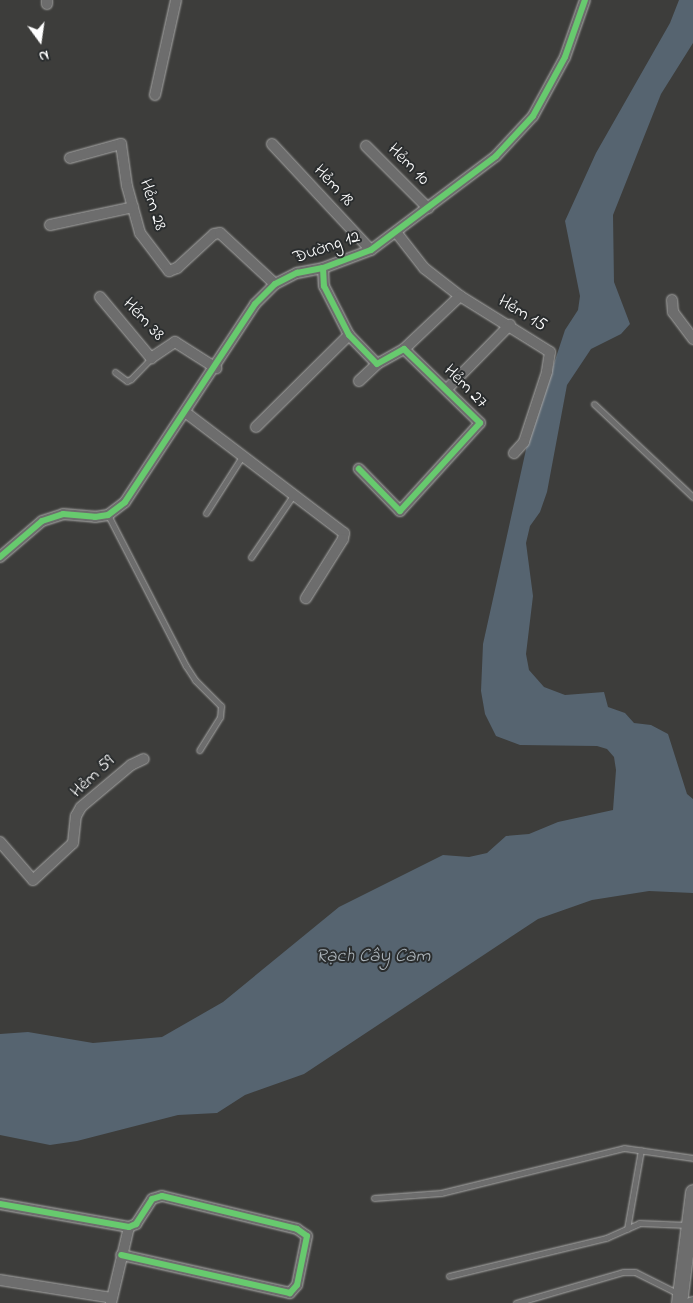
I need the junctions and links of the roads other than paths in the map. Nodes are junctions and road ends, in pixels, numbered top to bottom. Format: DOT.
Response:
graph roads {
  1 [pos="176,0"];
  2 [pos="584,0"];
  3 [pos="155,95"];
  4 [pos="272,144"];
  5 [pos="366,146"];
  6 [pos="70,158"];
  7 [pos="133,207"];
  8 [pos="428,208"];
  9 [pos="50,225"];
  10 [pos="396,232"];
  11 [pos="371,250"];
  12 [pos="323,268"];
  13 [pos="274,284"];
  14 [pos="460,296"];
  15 [pos="100,297"];
  16 [pos="672,300"];
  17 [pos="510,326"];
  18 [pos="349,335"];
  19 [pos="693,339"];
  20 [pos="404,349"];
  21 [pos="151,358"];
  22 [pos="377,364"];
  23 [pos="216,368"];
  24 [pos="115,372"];
  25 [pos="359,381"];
  26 [pos="447,389"];
  27 [pos="594,404"];
  28 [pos="185,412"];
  29 [pos="256,427"];
  30 [pos="514,454"];
  31 [pos="243,455"];
  32 [pos="359,469"];
  33 [pos="294,493"];
  34 [pos="693,497"];
  35 [pos="206,513"];
  36 [pos="108,515"];
  37 [pos="0,557"];
  38 [pos="251,557"];
  39 [pos="306,598"];
  40 [pos="199,750"];
  41 [pos="144,759"];
  42 [pos="0,842"];
  43 [pos="641,1150"];
  44 [pos="693,1158"];
  45 [pos="693,1192"];
  46 [pos="374,1198"];
  47 [pos="0,1204"];
  48 [pos="688,1225"];
  49 [pos="129,1227"];
  50 [pos="627,1229"];
  51 [pos="122,1255"];
  52 [pos="449,1276"];
  53 [pos="0,1280"];
  54 [pos="111,1300"];
  55 [pos="685,1300"];
  56 [pos="516,1303"];
  1 -- 3 [label="street"];
  2 -- 8 [label="street, Đường 12"];
  4 -- 11 [label="street, Hẻm 18"];
  5 -- 8 [label="street, Hẻm 10"];
  6 -- 7 [label="street, Hẻm 28"];
  7 -- 9 [label="street"];
  7 -- 13 [label="street, Hẻm 28"];
  8 -- 10 [label="street, Đường 12"];
  10 -- 11 [label="street, Đường 12"];
  10 -- 14 [label="street, Hẻm 15"];
  11 -- 12 [label="street, Đường 12"];
  12 -- 13 [label="street, Đường 12"];
  12 -- 18 [label="street"];
  13 -- 23 [label="street, Đường 12"];
  14 -- 17 [label="street, Hẻm 15"];
  14 -- 20 [label="street"];
  15 -- 21 [label="street, Hẻm 38"];
  16 -- 19 [label="street"];
  17 -- 26 [label="street"];
  17 -- 30 [label="street, Hẻm 15"];
  18 -- 22 [label="street"];
  18 -- 29 [label="street"];
  20 -- 22 [label="street"];
  20 -- 26 [label="street, Hẻm 27"];
  21 -- 23 [label="street, Hẻm 38"];
  21 -- 24 [label="lane"];
  22 -- 25 [label="street"];
  23 -- 28 [label="street, Đường 12"];
  26 -- 32 [label="street, Hẻm 27"];
  27 -- 34 [label="lane"];
  28 -- 31 [label="street"];
  28 -- 36 [label="street, Đường 12"];
  31 -- 33 [label="street"];
  31 -- 35 [label="lane"];
  33 -- 38 [label="lane"];
  33 -- 39 [label="street"];
  36 -- 37 [label="street"];
  36 -- 40 [label="lane"];
  41 -- 42 [label="street, Hẻm 59"];
  43 -- 44 [label="lane"];
  43 -- 46 [label="lane"];
  43 -- 50 [label="lane"];
  45 -- 48 [label="main road"];
  47 -- 49 [label="street"];
  48 -- 50 [label="lane"];
  48 -- 55 [label="main road"];
  49 -- 51 [label="street"];
  49 -- 51 [label="street"];
  50 -- 52 [label="lane"];
  51 -- 54 [label="street"];
  53 -- 54 [label="street"];
  55 -- 56 [label="lane"];
}
